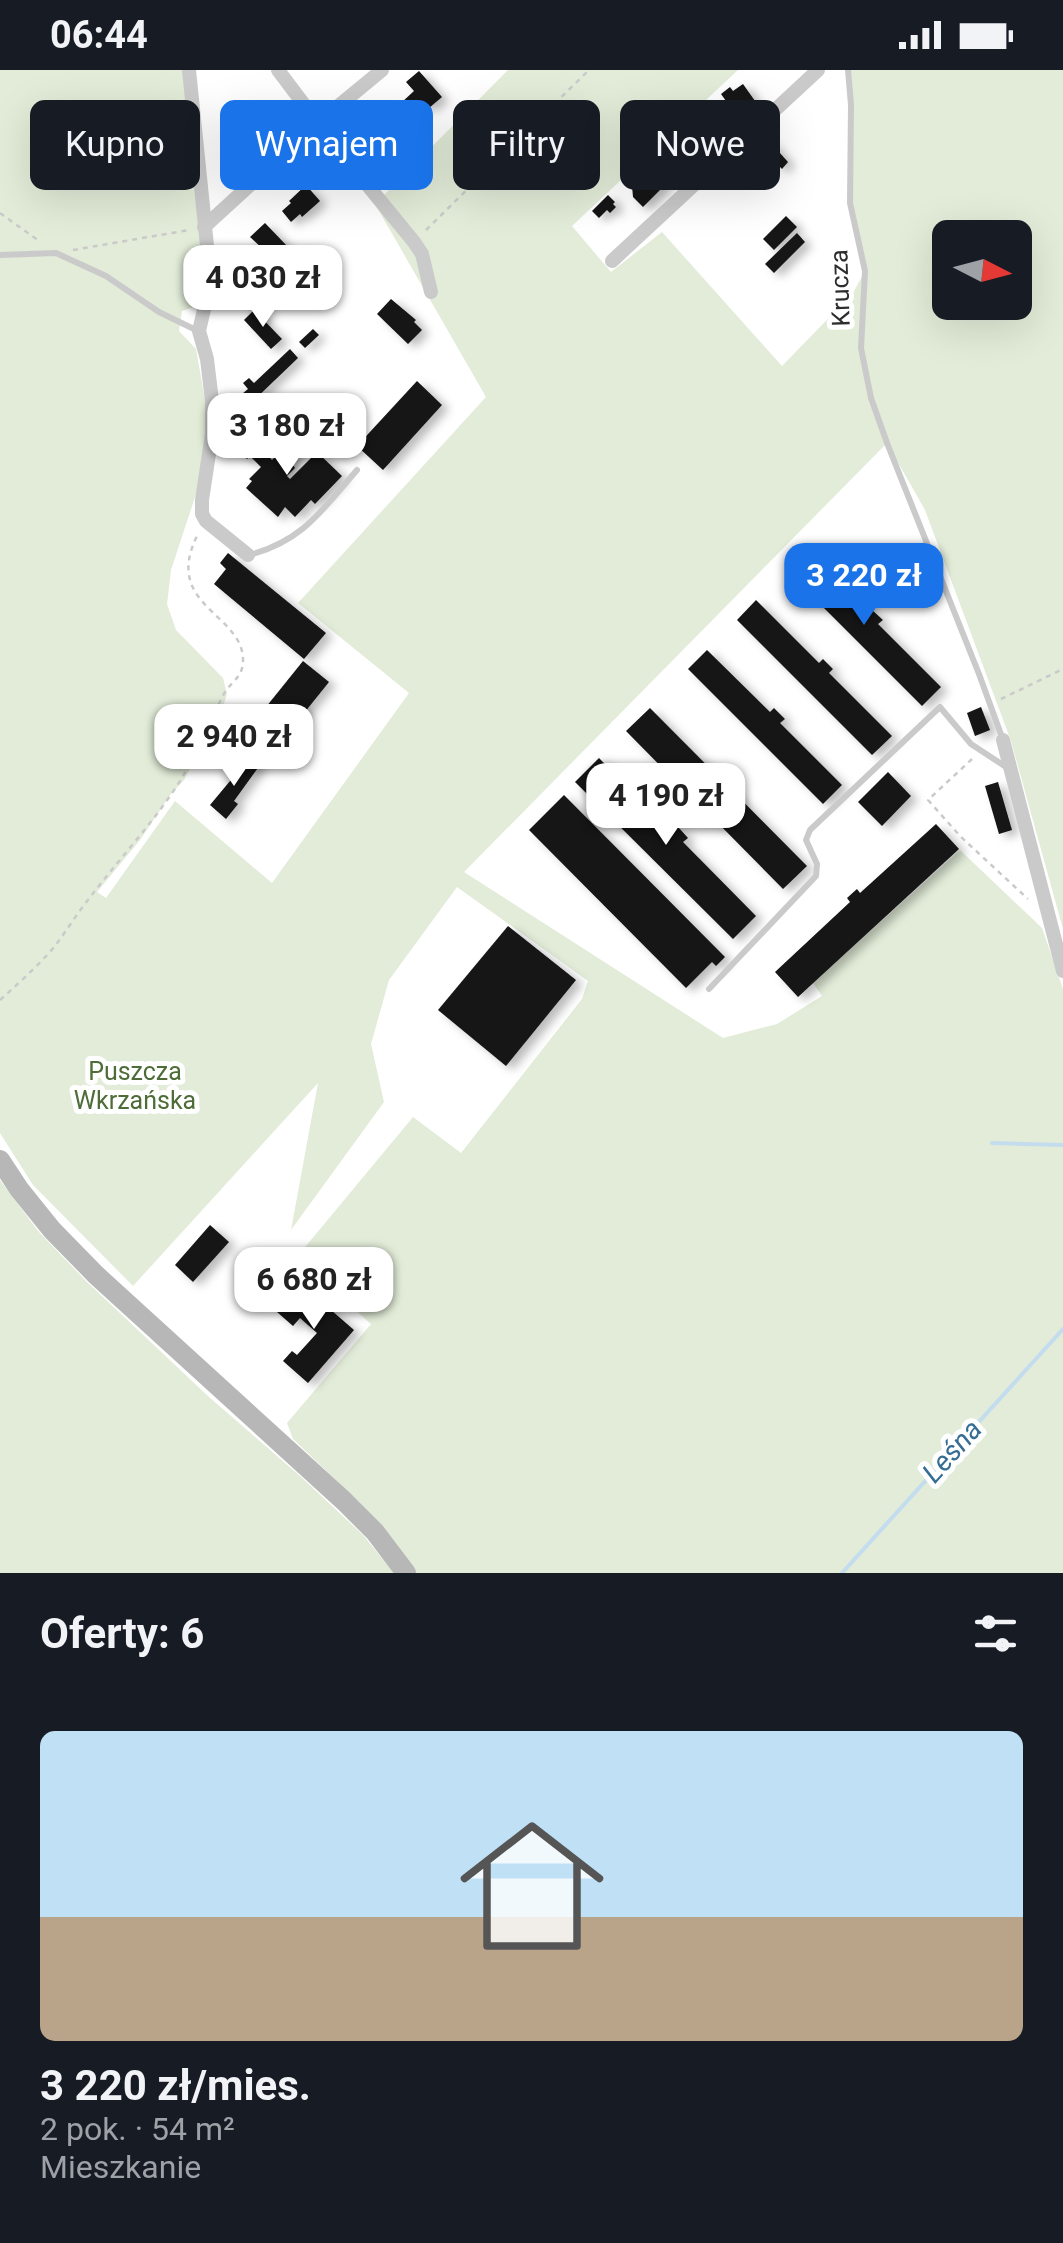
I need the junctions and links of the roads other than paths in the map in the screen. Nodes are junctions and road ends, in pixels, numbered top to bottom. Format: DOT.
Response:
graph roads {
  1 [pos="189,70"];
  2 [pos="278,70"];
  3 [pos="382,70"];
  4 [pos="818,70"];
  5 [pos="848,70"];
  6 [pos="301,100"];
  7 [pos="345,100"];
  8 [pos="244,190"];
  9 [pos="372,190"];
  10 [pos="204,227"];
  11 [pos="0,255"];
  12 [pos="612,260"];
  13 [pos="431,292"];
  14 [pos="199,331"];
  15 [pos="357,470"];
  16 [pos="248,555"];
  17 [pos="1003,740"];
  18 [pos="1011,771"];
  19 [pos="1063,971"];
  20 [pos="708,989"];
  21 [pos="0,1160"];
  22 [pos="406,1573"];
  1 -- 10 [label="street"];
  2 -- 6 [label="street"];
  3 -- 7 [label="street"];
  4 -- 12 [label="street"];
  5 -- 17 [label="lane, Krucza"];
  8 -- 10 [label="street"];
  9 -- 13 [label="street"];
  10 -- 14 [label="street"];
  11 -- 14 [label="lane"];
  14 -- 16 [label="street"];
  15 -- 16 [label="lane"];
  17 -- 18 [label="street"];
  18 -- 19 [label="street"];
  18 -- 20 [label="lane"];
  21 -- 22 [label="street"];
}
